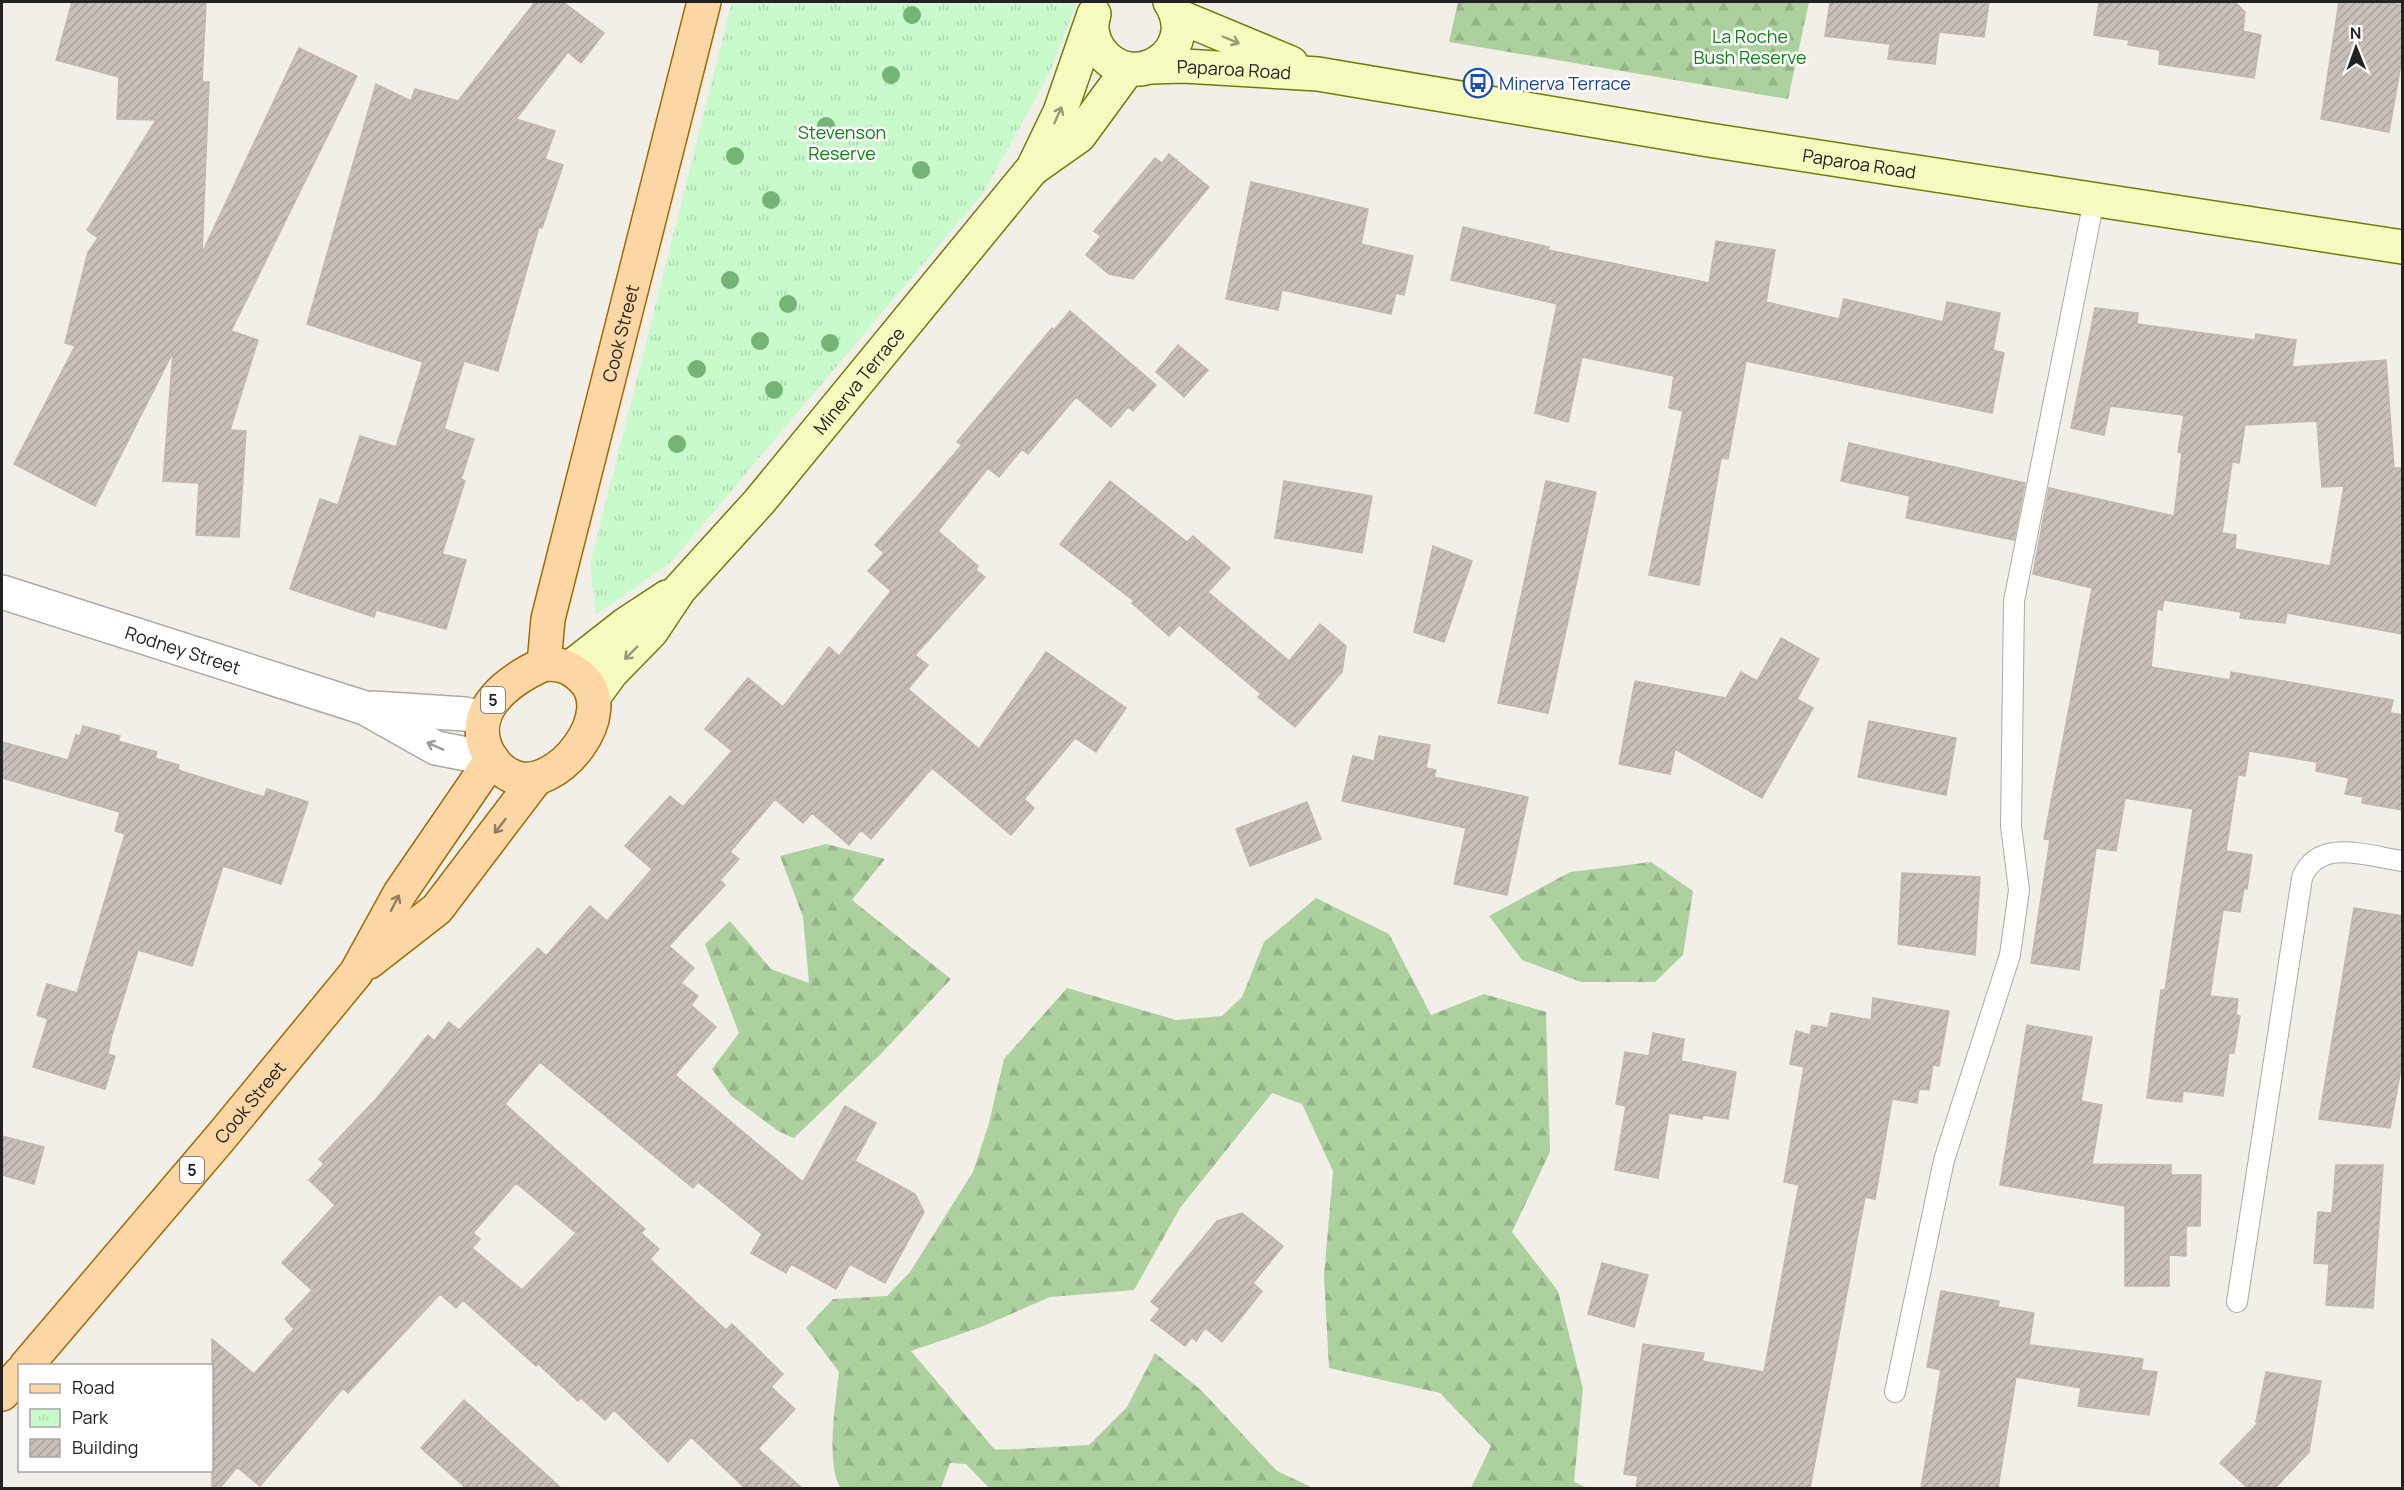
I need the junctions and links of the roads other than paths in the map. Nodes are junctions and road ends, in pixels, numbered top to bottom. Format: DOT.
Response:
graph roads {
  1 [pos="704,2"];
  2 [pos="1097,9"];
  3 [pos="1174,9"];
  4 [pos="1139,68"];
  5 [pos="1318,74"];
  6 [pos="1034,168"];
  7 [pos="2094,200"];
  8 [pos="2403,247"];
  9 [pos="679,590"];
  10 [pos="2,592"];
  11 [pos="557,666"];
  12 [pos="595,695"];
  13 [pos="365,708"];
  14 [pos="484,718"];
  15 [pos="492,759"];
  16 [pos="535,780"];
  17 [pos="2403,861"];
  18 [pos="356,973"];
  19 [pos="2237,1302"];
  20 [pos="27,1364"];
  21 [pos="18,1375"];
  22 [pos="1894,1392"];
  23 [pos="2,1394"];
  1 -- 11 [label="main road, Cook Street"];
  2 -- 4 [label="main road, 5"];
  6 -- 2 [label="main road, Minerva Terrace / 5, one-way"];
  3 -- 4 [label="main road, 5"];
  3 -- 5 [label="main road, Paparoa Road, one-way"];
  4 -- 5 [label="main road, Paparoa Road"];
  4 -- 6 [label="main road, Minerva Terrace / 5"];
  5 -- 7 [label="main road, Paparoa Road"];
  6 -- 9 [label="main road, Minerva Terrace / 5"];
  7 -- 8 [label="main road, Paparoa Road"];
  7 -- 22 [label="lane"];
  9 -- 11 [label="main road, Minerva Terrace / 5"];
  9 -- 12 [label="main road, Minerva Terrace / 5, one-way"];
  10 -- 13 [label="street, Rodney Street"];
  11 -- 12 [label="main road"];
  11 -- 14 [label="main road, 5"];
  12 -- 16 [label="main road, 5"];
  13 -- 14 [label="street, Rodney Street"];
  15 -- 13 [label="street, Rodney Street, one-way"];
  14 -- 15 [label="main road, 5"];
  15 -- 16 [label="main road"];
  18 -- 15 [label="main road, Cook Street / 5, one-way"];
  16 -- 18 [label="main road, Cook Street / 5, one-way"];
  17 -- 19 [label="lane"];
  18 -- 20 [label="main road, Cook Street / 5"];
  21 -- 23 [label="main road"];
}
